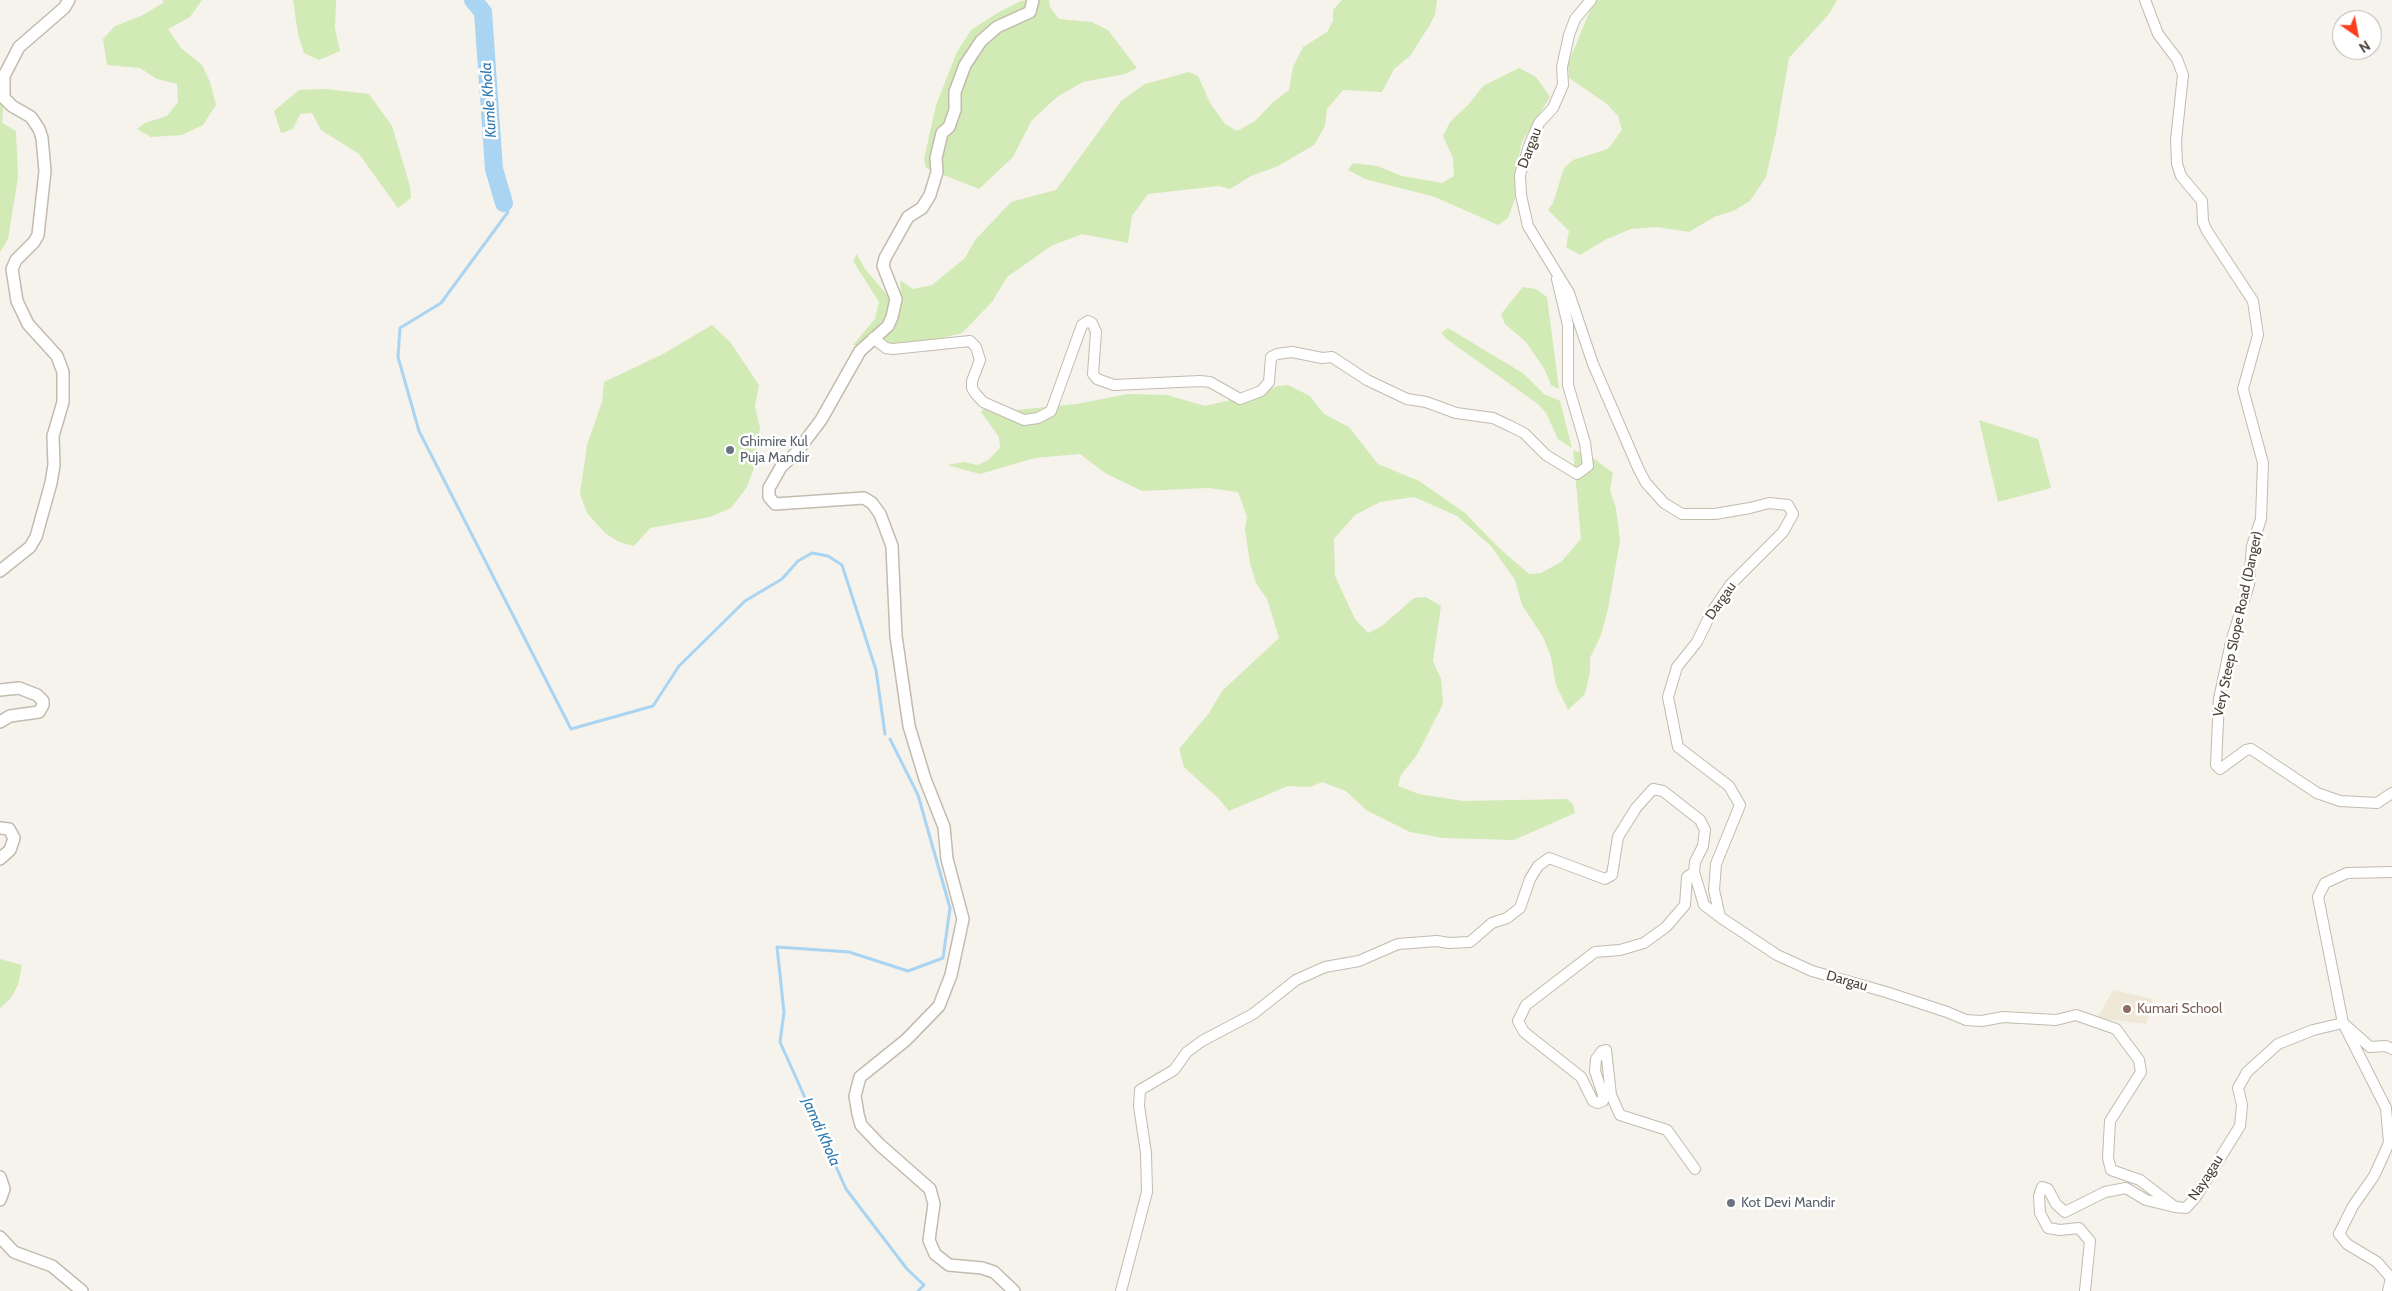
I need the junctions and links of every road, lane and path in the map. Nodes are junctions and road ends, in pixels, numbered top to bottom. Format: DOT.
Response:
graph roads {
  1 [pos="69,0"];
  2 [pos="1033,0"];
  3 [pos="1591,0"];
  4 [pos="2144,0"];
  5 [pos="1554,268"];
  6 [pos="873,338"];
  7 [pos="0,571"];
  8 [pos="0,690"];
  9 [pos="0,722"];
  10 [pos="2392,793"];
  11 [pos="0,828"];
  12 [pos="0,859"];
  13 [pos="1694,872"];
  14 [pos="2392,872"];
  15 [pos="1720,917"];
  16 [pos="2342,1023"];
  17 [pos="2130,1045"];
  18 [pos="2392,1049"];
  19 [pos="1695,1169"];
  20 [pos="0,1178"];
  21 [pos="0,1200"];
  22 [pos="2175,1207"];
  23 [pos="0,1237"];
  24 [pos="82,1291"];
  25 [pos="1014,1291"];
  26 [pos="1121,1291"];
  27 [pos="2085,1291"];
  28 [pos="2388,1291"];
  1 -- 7 [label="street"];
  2 -- 6 [label="street"];
  3 -- 5 [label="street, Dargau"];
  4 -- 10 [label="street, Very Steep Slope Road (Danger)"];
  5 -- 6 [label="street"];
  5 -- 15 [label="street, Dargau"];
  6 -- 25 [label="street"];
  8 -- 9 [label="street"];
  11 -- 12 [label="street"];
  13 -- 15 [label="street"];
  13 -- 19 [label="street"];
  13 -- 26 [label="street"];
  14 -- 16 [label="street"];
  15 -- 17 [label="street, Dargau"];
  16 -- 18 [label="street"];
  16 -- 22 [label="street, Nayagau"];
  16 -- 28 [label="street"];
  17 -- 22 [label="street, Nayagau"];
  20 -- 21 [label="street"];
  22 -- 27 [label="street"];
  23 -- 24 [label="street"];
}
